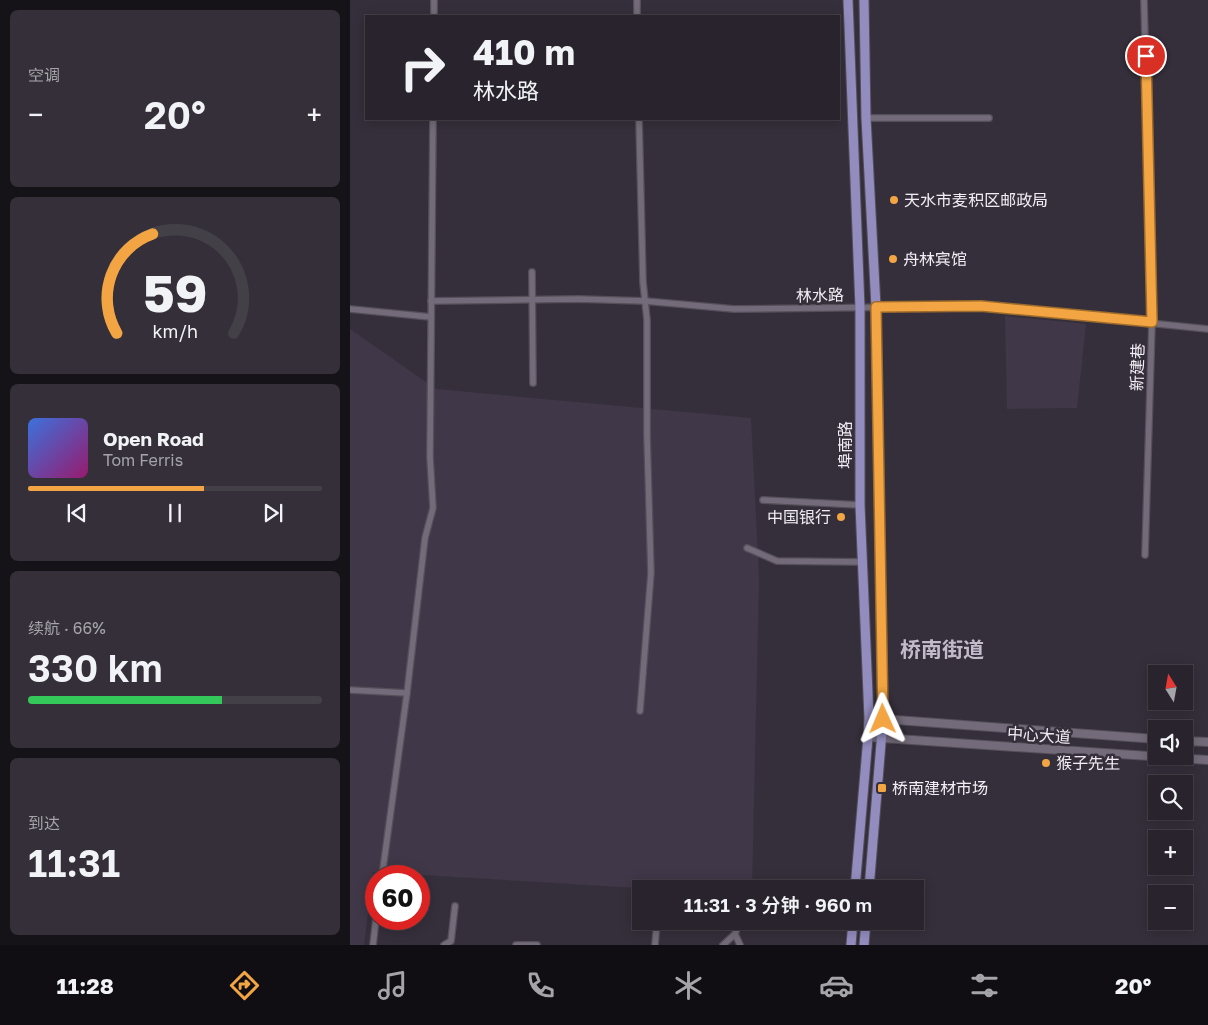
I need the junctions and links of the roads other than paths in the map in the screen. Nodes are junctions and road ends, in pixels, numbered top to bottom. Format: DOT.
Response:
graph roads {
  1 [pos="434,0"];
  2 [pos="637,0"];
  3 [pos="848,0"];
  4 [pos="864,0"];
  5 [pos="869,0"];
  6 [pos="1144,0"];
  7 [pos="434,15"];
  8 [pos="637,15"];
  9 [pos="864,36"];
  10 [pos="866,118"];
  11 [pos="989,118"];
  12 [pos="433,120"];
  13 [pos="640,120"];
  14 [pos="532,272"];
  15 [pos="532,299"];
  16 [pos="431,301"];
  17 [pos="646,301"];
  18 [pos="876,307"];
  19 [pos="860,308"];
  20 [pos="350,309"];
  21 [pos="431,317"];
  22 [pos="1152,322"];
  23 [pos="1208,329"];
  24 [pos="532,383"];
  25 [pos="763,500"];
  26 [pos="860,505"];
  27 [pos="747,548"];
  28 [pos="1145,555"];
  29 [pos="862,562"];
  30 [pos="350,690"];
  31 [pos="407,694"];
  32 [pos="640,711"];
  33 [pos="868,718"];
  34 [pos="883,719"];
  35 [pos="868,737"];
  36 [pos="1148,737"];
  37 [pos="882,739"];
  38 [pos="1193,741"];
  39 [pos="1208,742"];
  40 [pos="1208,760"];
  41 [pos="384,865"];
  42 [pos="857,880"];
  43 [pos="870,880"];
  44 [pos="455,906"];
  45 [pos="375,930"];
  46 [pos="656,930"];
  47 [pos="737,930"];
  48 [pos="852,930"];
  49 [pos="865,930"];
  50 [pos="736,934"];
  51 [pos="373,945"];
  52 [pos="444,945"];
  53 [pos="516,945"];
  54 [pos="537,945"];
  55 [pos="654,945"];
  56 [pos="723,945"];
  57 [pos="740,945"];
  58 [pos="851,945"];
  59 [pos="864,945"];
  1 -- 7 [label="street"];
  2 -- 8 [label="street"];
  3 -- 19 [label="main road, 埠南路"];
  4 -- 9 [label="main road, 埠南路"];
  5 -- 9 [label="main road"];
  6 -- 22 [label="street, 新建巷"];
  9 -- 10 [label="main road, 埠南路"];
  10 -- 11 [label="street"];
  10 -- 18 [label="main road, 埠南路"];
  12 -- 16 [label="street"];
  13 -- 17 [label="street"];
  14 -- 15 [label="street"];
  15 -- 16 [label="street, 林水路"];
  15 -- 17 [label="street, 林水路"];
  15 -- 24 [label="street"];
  16 -- 21 [label="street"];
  17 -- 19 [label="street, 林水路"];
  17 -- 32 [label="street"];
  18 -- 19 [label="street, 林水路"];
  18 -- 22 [label="street, 林水路"];
  18 -- 34 [label="main road, 埠南路"];
  19 -- 26 [label="main road, 埠南路"];
  20 -- 21 [label="street"];
  21 -- 31 [label="street"];
  22 -- 23 [label="street, 林水路"];
  22 -- 28 [label="street, 新建巷"];
  25 -- 26 [label="street"];
  26 -- 29 [label="main road, 埠南路"];
  27 -- 29 [label="street"];
  29 -- 33 [label="main road, 埠南路"];
  30 -- 31 [label="street"];
  31 -- 41 [label="street"];
  33 -- 34 [label="main road, 中心大道"];
  33 -- 35 [label="main road, 埠南路"];
  34 -- 36 [label="main road, 中心大道"];
  34 -- 37 [label="main road, 埠南路"];
  35 -- 37 [label="main road, 中心大道"];
  35 -- 42 [label="main road, 埠南路"];
  37 -- 40 [label="main road, 中心大道"];
  37 -- 43 [label="main road, 埠南路"];
  38 -- 39 [label="main road"];
  44 -- 52 [label="street"];
  45 -- 51 [label="street"];
  46 -- 55 [label="street"];
  47 -- 50 [label="street"];
  48 -- 58 [label="main road"];
  49 -- 59 [label="main road"];
  50 -- 56 [label="street"];
  50 -- 57 [label="street"];
  53 -- 54 [label="street"];
}
